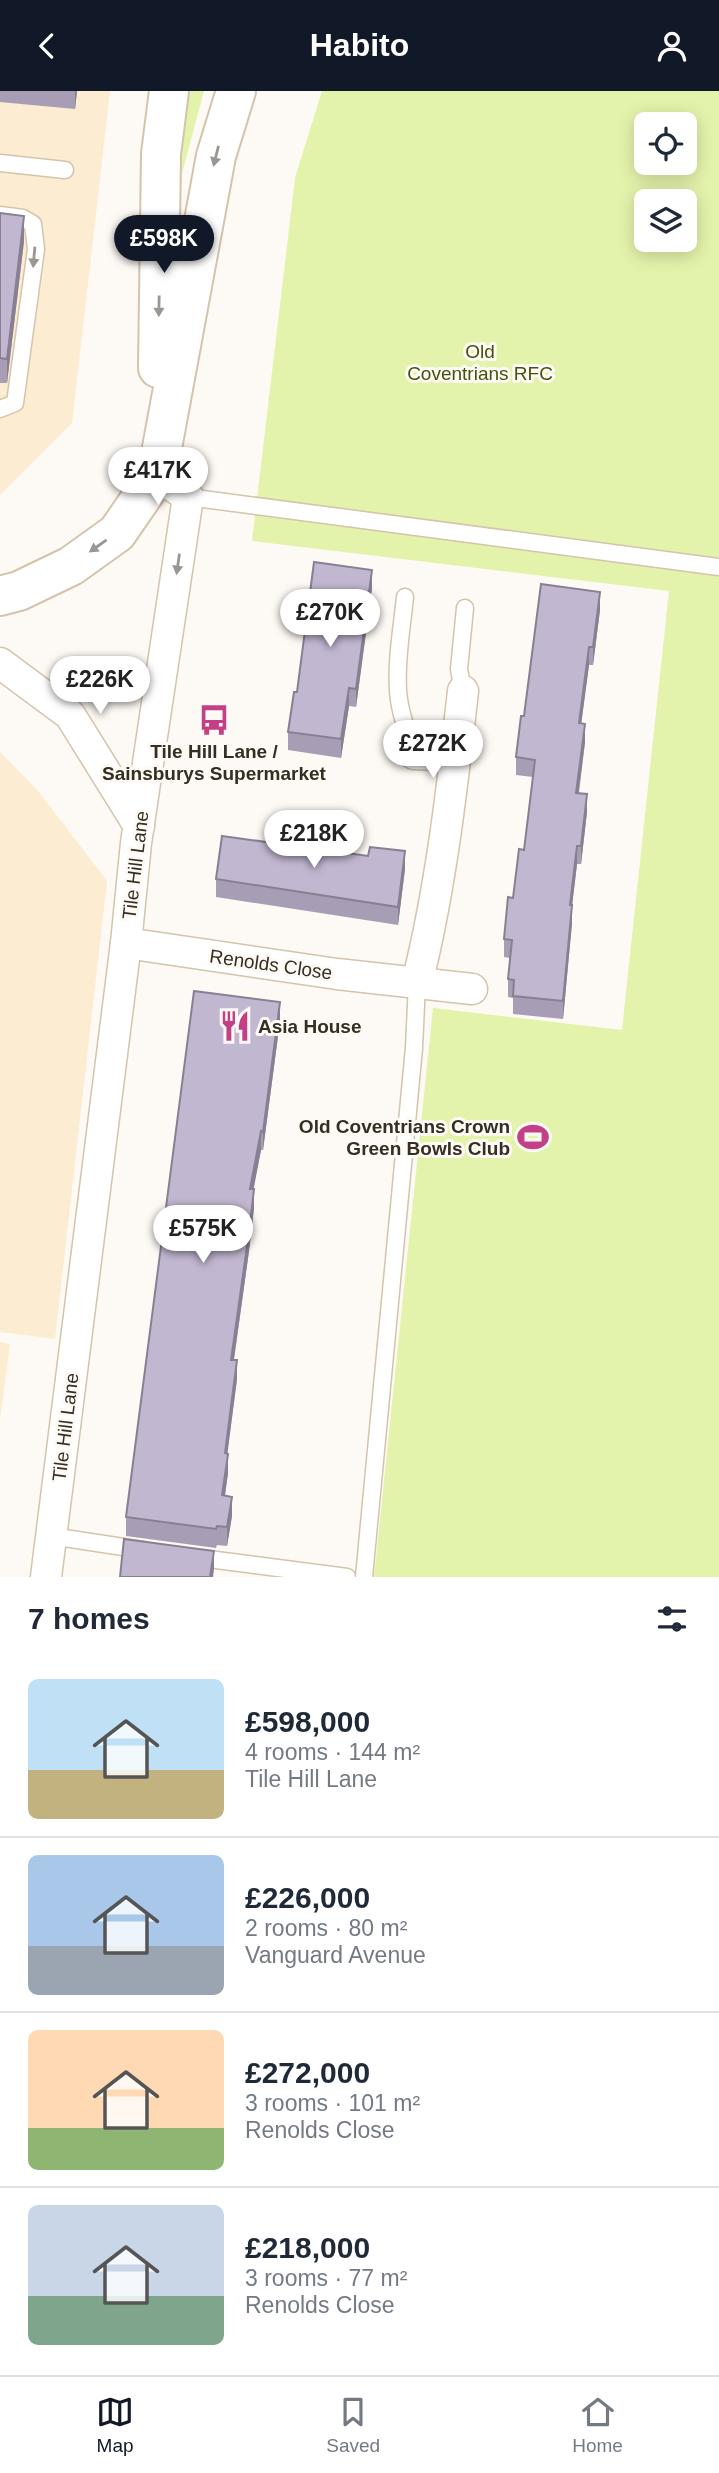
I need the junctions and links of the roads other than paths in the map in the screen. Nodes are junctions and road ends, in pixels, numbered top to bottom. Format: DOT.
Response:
graph roads {
  1 [pos="169,91"];
  2 [pos="236,91"];
  3 [pos="0,163"];
  4 [pos="65,170"];
  5 [pos="0,215"];
  6 [pos="0,409"];
  7 [pos="157,475"];
  8 [pos="188,496"];
  9 [pos="719,567"];
  10 [pos="0,596"];
  11 [pos="405,597"];
  12 [pos="465,608"];
  13 [pos="0,663"];
  14 [pos="463,691"];
  15 [pos="414,754"];
  16 [pos="456,757"];
  17 [pos="139,825"];
  18 [pos="126,943"];
  19 [pos="417,983"];
  20 [pos="472,989"];
  21 [pos="51,1536"];
  22 [pos="46,1577"];
  23 [pos="347,1577"];
  24 [pos="364,1577"];
  1 -- 7 [label="main road, one-way"];
  2 -- 7 [label="main road, one-way"];
  3 -- 4 [label="lane"];
  5 -- 6 [label="lane, one-way"];
  7 -- 8 [label="street"];
  7 -- 10 [label="main road, one-way"];
  8 -- 9 [label="lane"];
  8 -- 17 [label="street, Tile Hill Lane, one-way"];
  11 -- 15 [label="lane"];
  12 -- 14 [label="lane"];
  13 -- 17 [label="street"];
  14 -- 16 [label="street"];
  15 -- 16 [label="street"];
  16 -- 19 [label="street"];
  17 -- 18 [label="street, Tile Hill Lane"];
  18 -- 19 [label="street, Renolds Close"];
  18 -- 21 [label="street, Tile Hill Lane"];
  19 -- 20 [label="street, Renolds Close"];
  19 -- 24 [label="lane"];
  21 -- 22 [label="street, Tile Hill Lane"];
  21 -- 23 [label="lane"];
}
